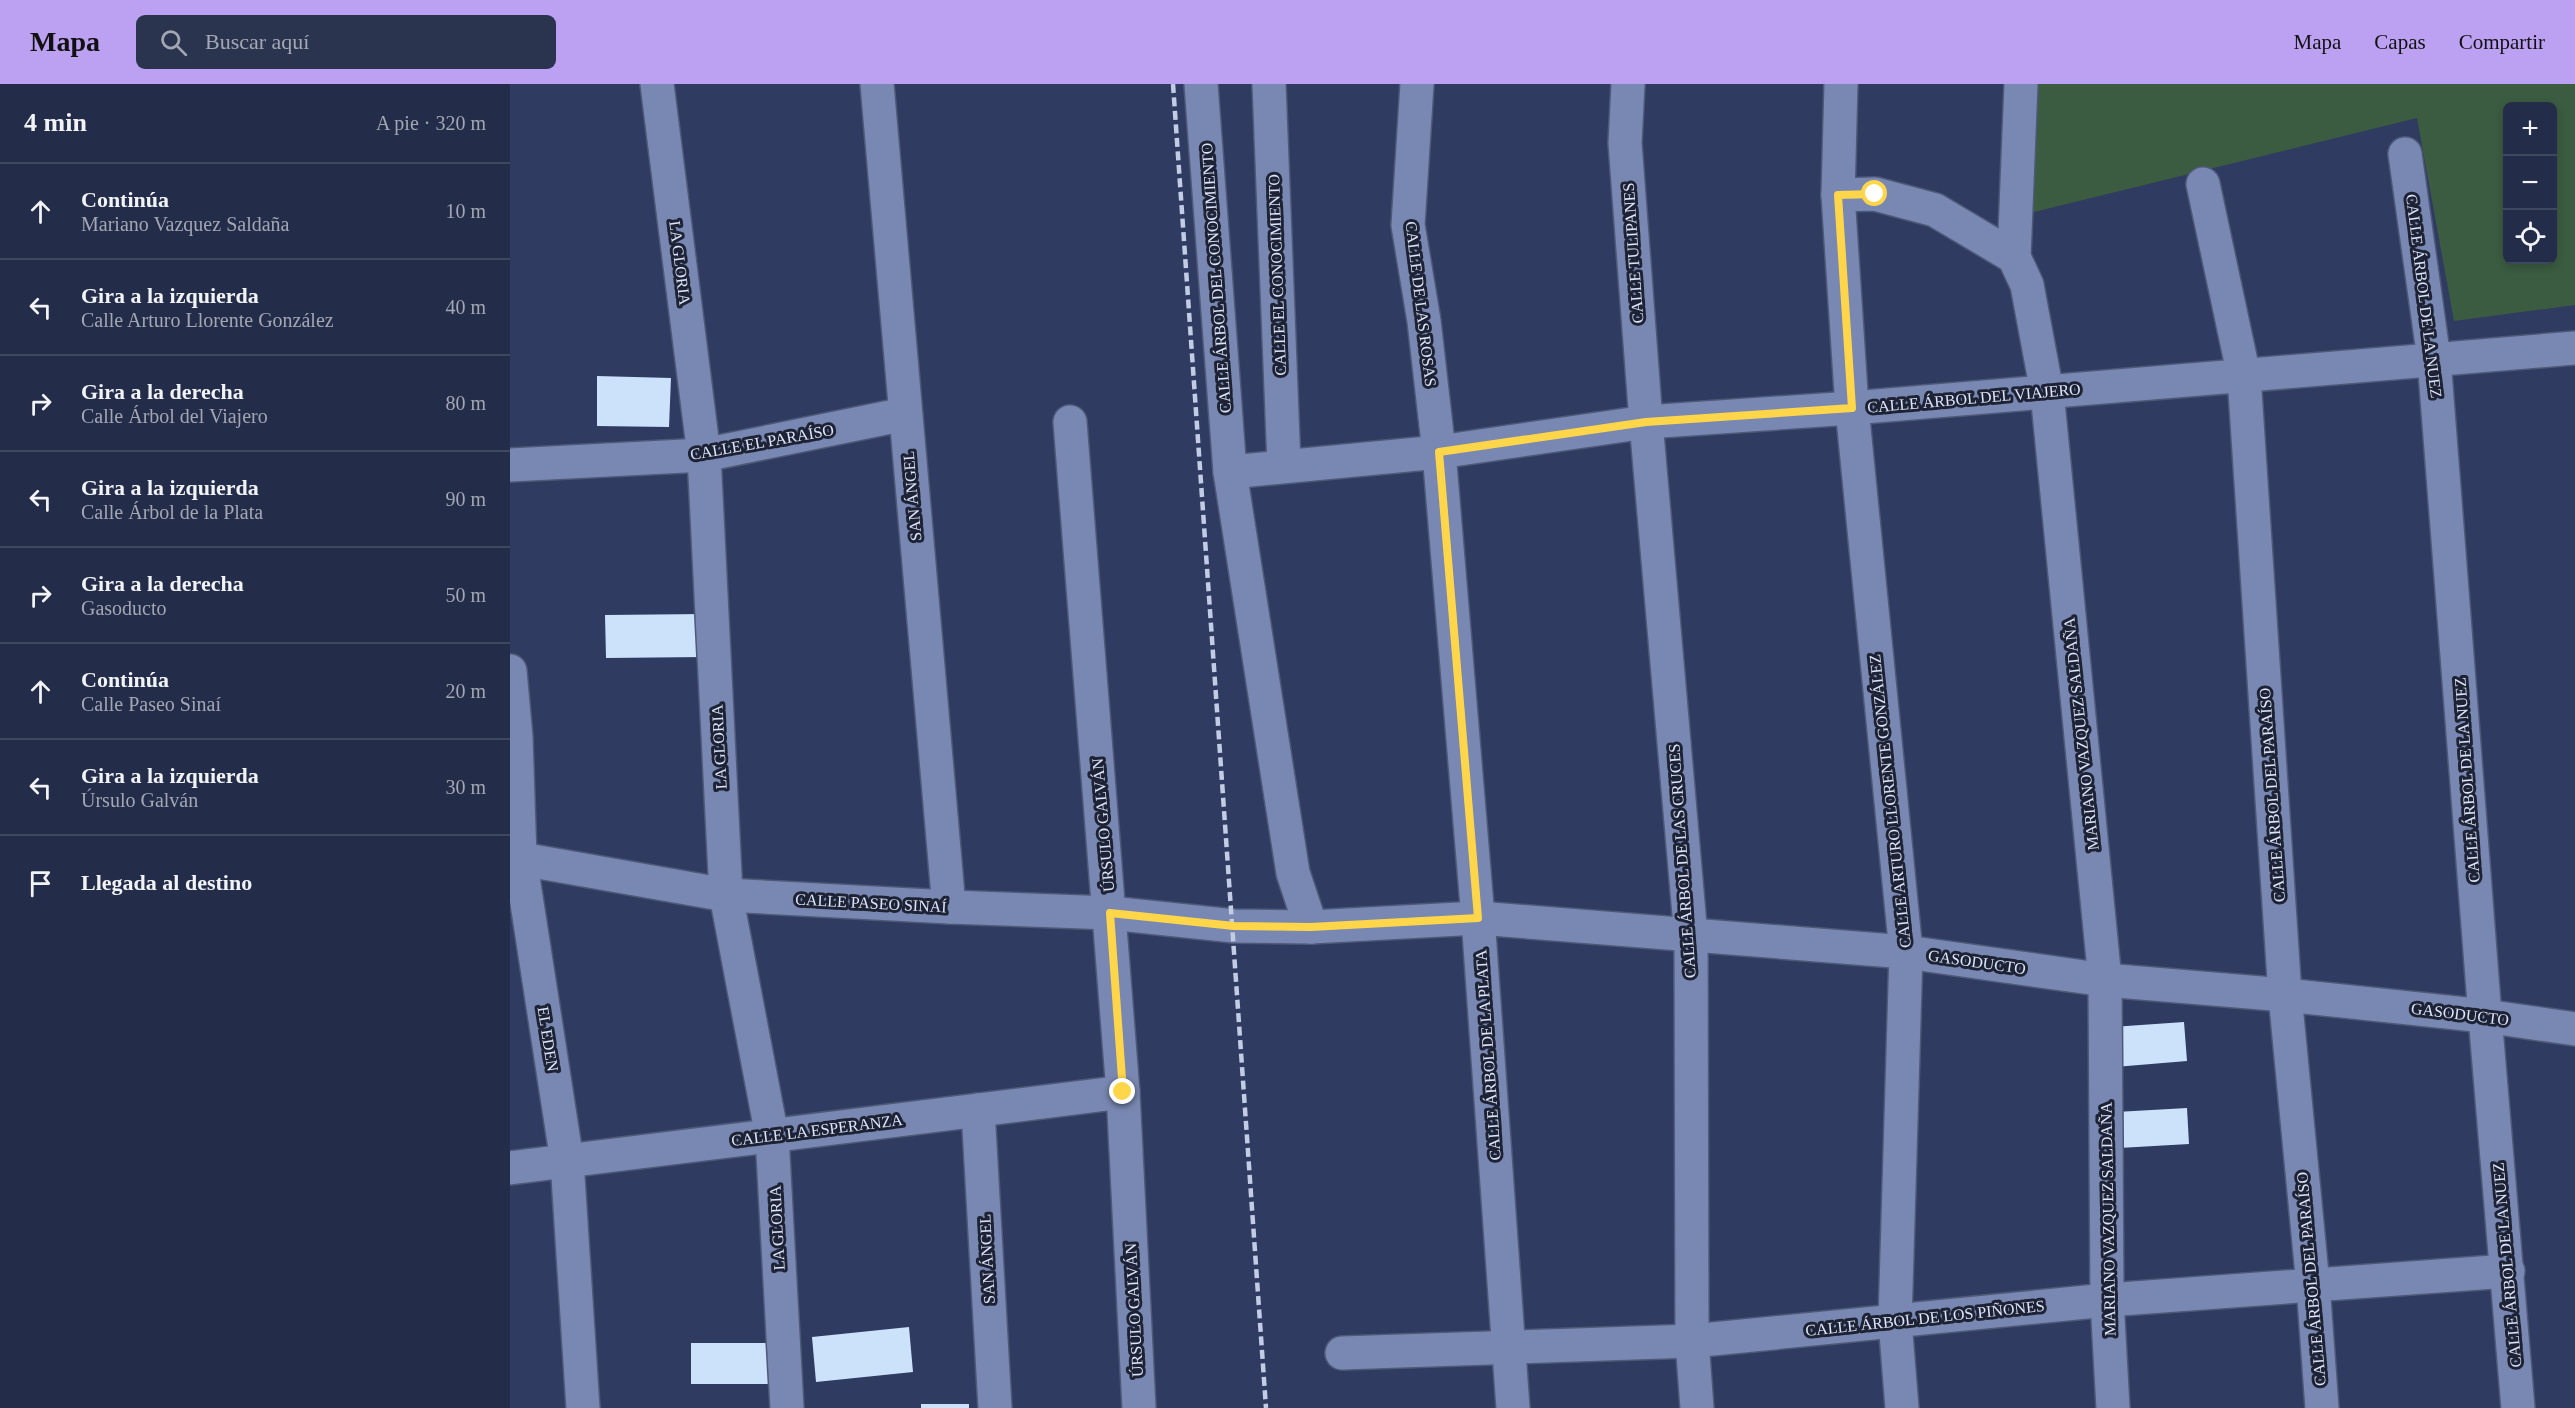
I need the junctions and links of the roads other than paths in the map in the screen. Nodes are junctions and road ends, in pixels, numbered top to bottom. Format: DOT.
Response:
graph roads {
  1 [pos="657,84"];
  2 [pos="878,84"];
  3 [pos="1201,84"];
  4 [pos="1269,84"];
  5 [pos="1417,84"];
  6 [pos="1628,84"];
  7 [pos="1841,84"];
  8 [pos="2021,84"];
  9 [pos="2405,154"];
  10 [pos="2203,184"];
  11 [pos="1838,195"];
  12 [pos="2014,257"];
  13 [pos="2575,348"];
  14 [pos="2434,359"];
  15 [pos="2244,376"];
  16 [pos="2047,392"];
  17 [pos="1852,408"];
  18 [pos="905,414"];
  19 [pos="1070,422"];
  20 [pos="1646,422"];
  21 [pos="1439,452"];
  22 [pos="704,455"];
  23 [pos="510,465"];
  24 [pos="1284,465"];
  25 [pos="1230,472"];
  26 [pos="510,671"];
  27 [pos="515,857"];
  28 [pos="726,895"];
  29 [pos="950,907"];
  30 [pos="1110,913"];
  31 [pos="1478,918"];
  32 [pos="1234,926"];
  33 [pos="1311,927"];
  34 [pos="1691,936"];
  35 [pos="1906,952"];
  36 [pos="2105,980"];
  37 [pos="2285,995"];
  38 [pos="2485,1016"];
  39 [pos="2575,1029"];
  40 [pos="1123,1092"];
  41 [pos="978,1110"];
  42 [pos="772,1136"];
  43 [pos="567,1161"];
  44 [pos="510,1168"];
  45 [pos="2508,1271"];
  46 [pos="2313,1285"];
  47 [pos="2107,1300"];
  48 [pos="1895,1321"];
  49 [pos="1692,1341"];
  50 [pos="1509,1347"];
  51 [pos="1342,1353"];
  52 [pos="583,1408"];
  53 [pos="787,1408"];
  54 [pos="995,1408"];
  55 [pos="1139,1408"];
  56 [pos="1513,1408"];
  57 [pos="1697,1408"];
  58 [pos="1902,1408"];
  59 [pos="2113,1408"];
  60 [pos="2322,1408"];
  61 [pos="2518,1408"];
  1 -- 22 [label="street, LA GLORIA"];
  2 -- 18 [label="street, SAN ÁNGEL"];
  3 -- 25 [label="street, CALLE ÁRBOL DEL CONOCIMIENTO"];
  4 -- 24 [label="street, CALLE EL CONOCIMIENTO"];
  5 -- 21 [label="street, CALLE DE LAS ROSAS"];
  6 -- 20 [label="street, CALLE TULIPANES"];
  7 -- 11 [label="street, CALLE ARTURO LLORENTE GONZÁLEZ"];
  8 -- 12 [label="street"];
  9 -- 14 [label="street, CALLE ÁRBOL DE LA NUEZ"];
  10 -- 15 [label="street, CALLE ÁRBOL DEL PARAÍSO"];
  11 -- 12 [label="street"];
  11 -- 17 [label="street, CALLE ARTURO LLORENTE GONZÁLEZ"];
  12 -- 16 [label="street, MARIANO VAZQUEZ SALDAÑA"];
  13 -- 14 [label="street, CALLE ÁRBOL DEL VIAJERO"];
  14 -- 15 [label="street, CALLE ÁRBOL DEL VIAJERO"];
  14 -- 38 [label="street, CALLE ÁRBOL DE LA NUEZ"];
  15 -- 16 [label="street, CALLE ÁRBOL DEL VIAJERO"];
  15 -- 37 [label="street, CALLE ÁRBOL DEL PARAÍSO"];
  16 -- 17 [label="street, CALLE ÁRBOL DEL VIAJERO"];
  16 -- 36 [label="street, MARIANO VAZQUEZ SALDAÑA"];
  17 -- 20 [label="street, CALLE ÁRBOL DEL VIAJERO"];
  17 -- 35 [label="street, CALLE ARTURO LLORENTE GONZÁLEZ"];
  18 -- 22 [label="street, CALLE EL PARAÍSO"];
  18 -- 29 [label="street, SAN ÁNGEL"];
  19 -- 30 [label="street, ÚRSULO GALVÁN"];
  20 -- 21 [label="street, CALLE ÁRBOL DEL VIAJERO"];
  20 -- 34 [label="street, CALLE ÁRBOL DE LAS CRUCES"];
  21 -- 24 [label="street, CALLE ÁRBOL DEL VIAJERO"];
  21 -- 31 [label="street, CALLE ÁRBOL DE LA PLATA"];
  22 -- 23 [label="street, CALLE EL PARAÍSO"];
  22 -- 28 [label="street, LA GLORIA"];
  24 -- 25 [label="street, CALLE ÁRBOL DEL VIAJERO"];
  25 -- 33 [label="street, CALLE ÁRBOL DEL CONOCIMIENTO"];
  26 -- 27 [label="street, EL EDEN"];
  27 -- 28 [label="street, CALLE PASEO SINAÍ"];
  27 -- 43 [label="street, EL EDEN"];
  28 -- 29 [label="street, CALLE PASEO SINAÍ"];
  28 -- 42 [label="street, LA GLORIA"];
  29 -- 30 [label="street, CALLE PASEO SINAÍ"];
  30 -- 32 [label="street, CALLE PASEO SINAÍ"];
  30 -- 40 [label="street, ÚRSULO GALVÁN"];
  31 -- 33 [label="street, GASODUCTO"];
  31 -- 34 [label="street, GASODUCTO"];
  31 -- 50 [label="street, CALLE ÁRBOL DE LA PLATA"];
  32 -- 33 [label="street, GASODUCTO"];
  34 -- 35 [label="street, GASODUCTO"];
  34 -- 49 [label="street, CALLE ÁRBOL DE LAS CRUCES"];
  35 -- 36 [label="street, GASODUCTO"];
  35 -- 48 [label="street, CALLE ARTURO LLORENTE GONZÁLEZ"];
  36 -- 37 [label="street, GASODUCTO"];
  36 -- 47 [label="street, MARIANO VAZQUEZ SALDAÑA"];
  37 -- 38 [label="street, GASODUCTO"];
  37 -- 46 [label="street, CALLE ÁRBOL DEL PARAÍSO"];
  38 -- 39 [label="street, GASODUCTO"];
  38 -- 45 [label="street, CALLE ÁRBOL DE LA NUEZ"];
  40 -- 41 [label="street, CALLE LA ESPERANZA"];
  40 -- 55 [label="street, ÚRSULO GALVÁN"];
  41 -- 42 [label="street, CALLE LA ESPERANZA"];
  41 -- 54 [label="street, SAN ÁNGEL"];
  42 -- 43 [label="street, CALLE LA ESPERANZA"];
  42 -- 53 [label="street, LA GLORIA"];
  43 -- 44 [label="street, CALLE LA ESPERANZA"];
  43 -- 52 [label="street, EL EDEN"];
  45 -- 46 [label="street, CALLE ÁRBOL DE LOS PIÑONES"];
  45 -- 61 [label="street, CALLE ÁRBOL DE LA NUEZ"];
  46 -- 47 [label="street, CALLE ÁRBOL DE LOS PIÑONES"];
  46 -- 60 [label="street, CALLE ÁRBOL DEL PARAÍSO"];
  47 -- 48 [label="street, CALLE ÁRBOL DE LOS PIÑONES"];
  47 -- 59 [label="street, MARIANO VAZQUEZ SALDAÑA"];
  48 -- 49 [label="street, CALLE ÁRBOL DE LOS PIÑONES"];
  48 -- 58 [label="street, CALLE ARTURO LLORENTE GONZÁLEZ"];
  49 -- 50 [label="street, CALLE ÁRBOL DE LOS PIÑONES"];
  49 -- 57 [label="street, CALLE ÁRBOL DE LAS CRUCES"];
  50 -- 51 [label="street, CALLE ÁRBOL DE LOS PIÑONES"];
  50 -- 56 [label="street, CALLE ÁRBOL DE LA PLATA"];
}
